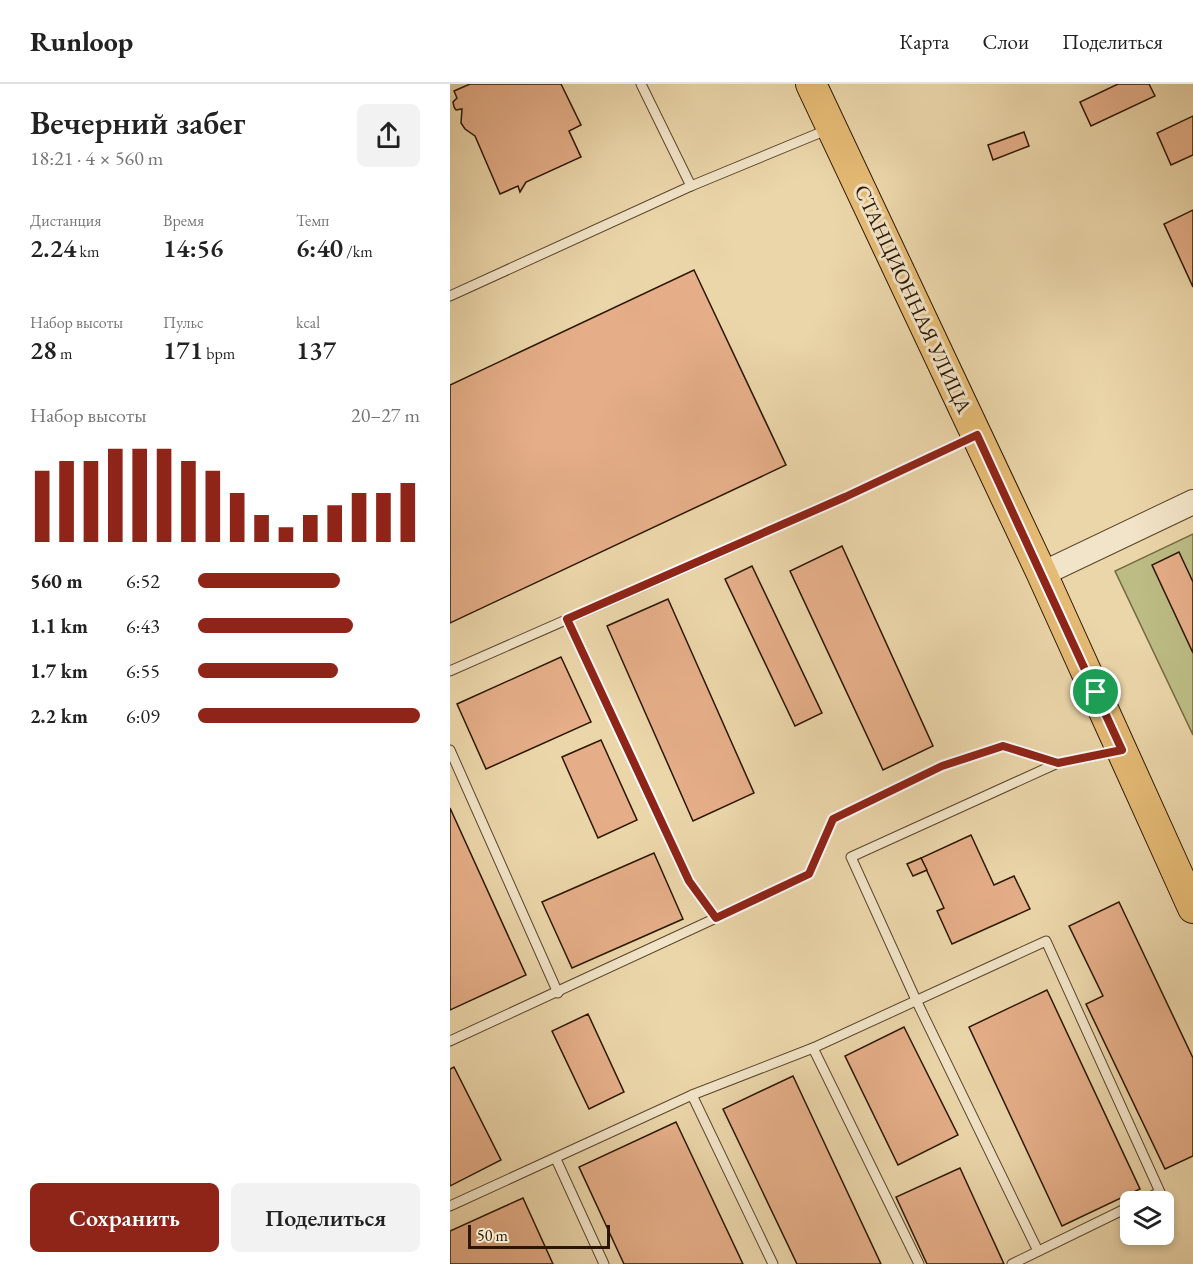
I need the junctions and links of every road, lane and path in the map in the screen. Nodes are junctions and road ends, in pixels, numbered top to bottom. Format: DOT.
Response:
graph roads {
  1 [pos="641,84"];
  2 [pos="811,84"];
  3 [pos="832,128"];
  4 [pos="691,186"];
  5 [pos="450,296"];
  6 [pos="977,435"];
  7 [pos="1193,502"];
  8 [pos="1042,574"];
  9 [pos="567,619"];
  10 [pos="450,671"];
  11 [pos="450,750"];
  12 [pos="1122,750"];
  13 [pos="1058,763"];
  14 [pos="1193,908"];
  15 [pos="716,918"];
  16 [pos="558,993"];
  17 [pos="916,1000"];
  18 [pos="450,1041"];
  19 [pos="813,1048"];
  20 [pos="692,1095"];
  21 [pos="556,1159"];
  22 [pos="1160,1191"];
  23 [pos="450,1206"];
  24 [pos="1120,1211"];
  25 [pos="1038,1251"];
  26 [pos="604,1264"];
  27 [pos="774,1264"];
  28 [pos="919,1264"];
  29 [pos="1012,1264"];
  1 -- 4 [label="lane"];
  2 -- 3 [label="main road, СТАНЦИОННАЯ УЛИЦА"];
  3 -- 4 [label="lane"];
  3 -- 6 [label="main road, СТАНЦИОННАЯ УЛИЦА"];
  4 -- 5 [label="lane"];
  6 -- 8 [label="main road, СТАНЦИОННАЯ УЛИЦА"];
  6 -- 9 [label="lane"];
  7 -- 8 [label="street"];
  8 -- 12 [label="main road, СТАНЦИОННАЯ УЛИЦА"];
  9 -- 10 [label="lane"];
  9 -- 15 [label="lane"];
  11 -- 16 [label="lane"];
  12 -- 13 [label="lane"];
  12 -- 14 [label="main road, СТАНЦИОННАЯ УЛИЦА"];
  13 -- 15 [label="lane"];
  13 -- 17 [label="lane"];
  15 -- 16 [label="lane"];
  16 -- 18 [label="lane"];
  17 -- 19 [label="lane"];
  17 -- 22 [label="lane"];
  17 -- 25 [label="lane"];
  19 -- 20 [label="lane"];
  19 -- 28 [label="lane"];
  20 -- 21 [label="lane"];
  20 -- 27 [label="lane"];
  21 -- 23 [label="lane"];
  21 -- 26 [label="lane"];
  24 -- 25 [label="lane"];
  25 -- 29 [label="lane"];
}
